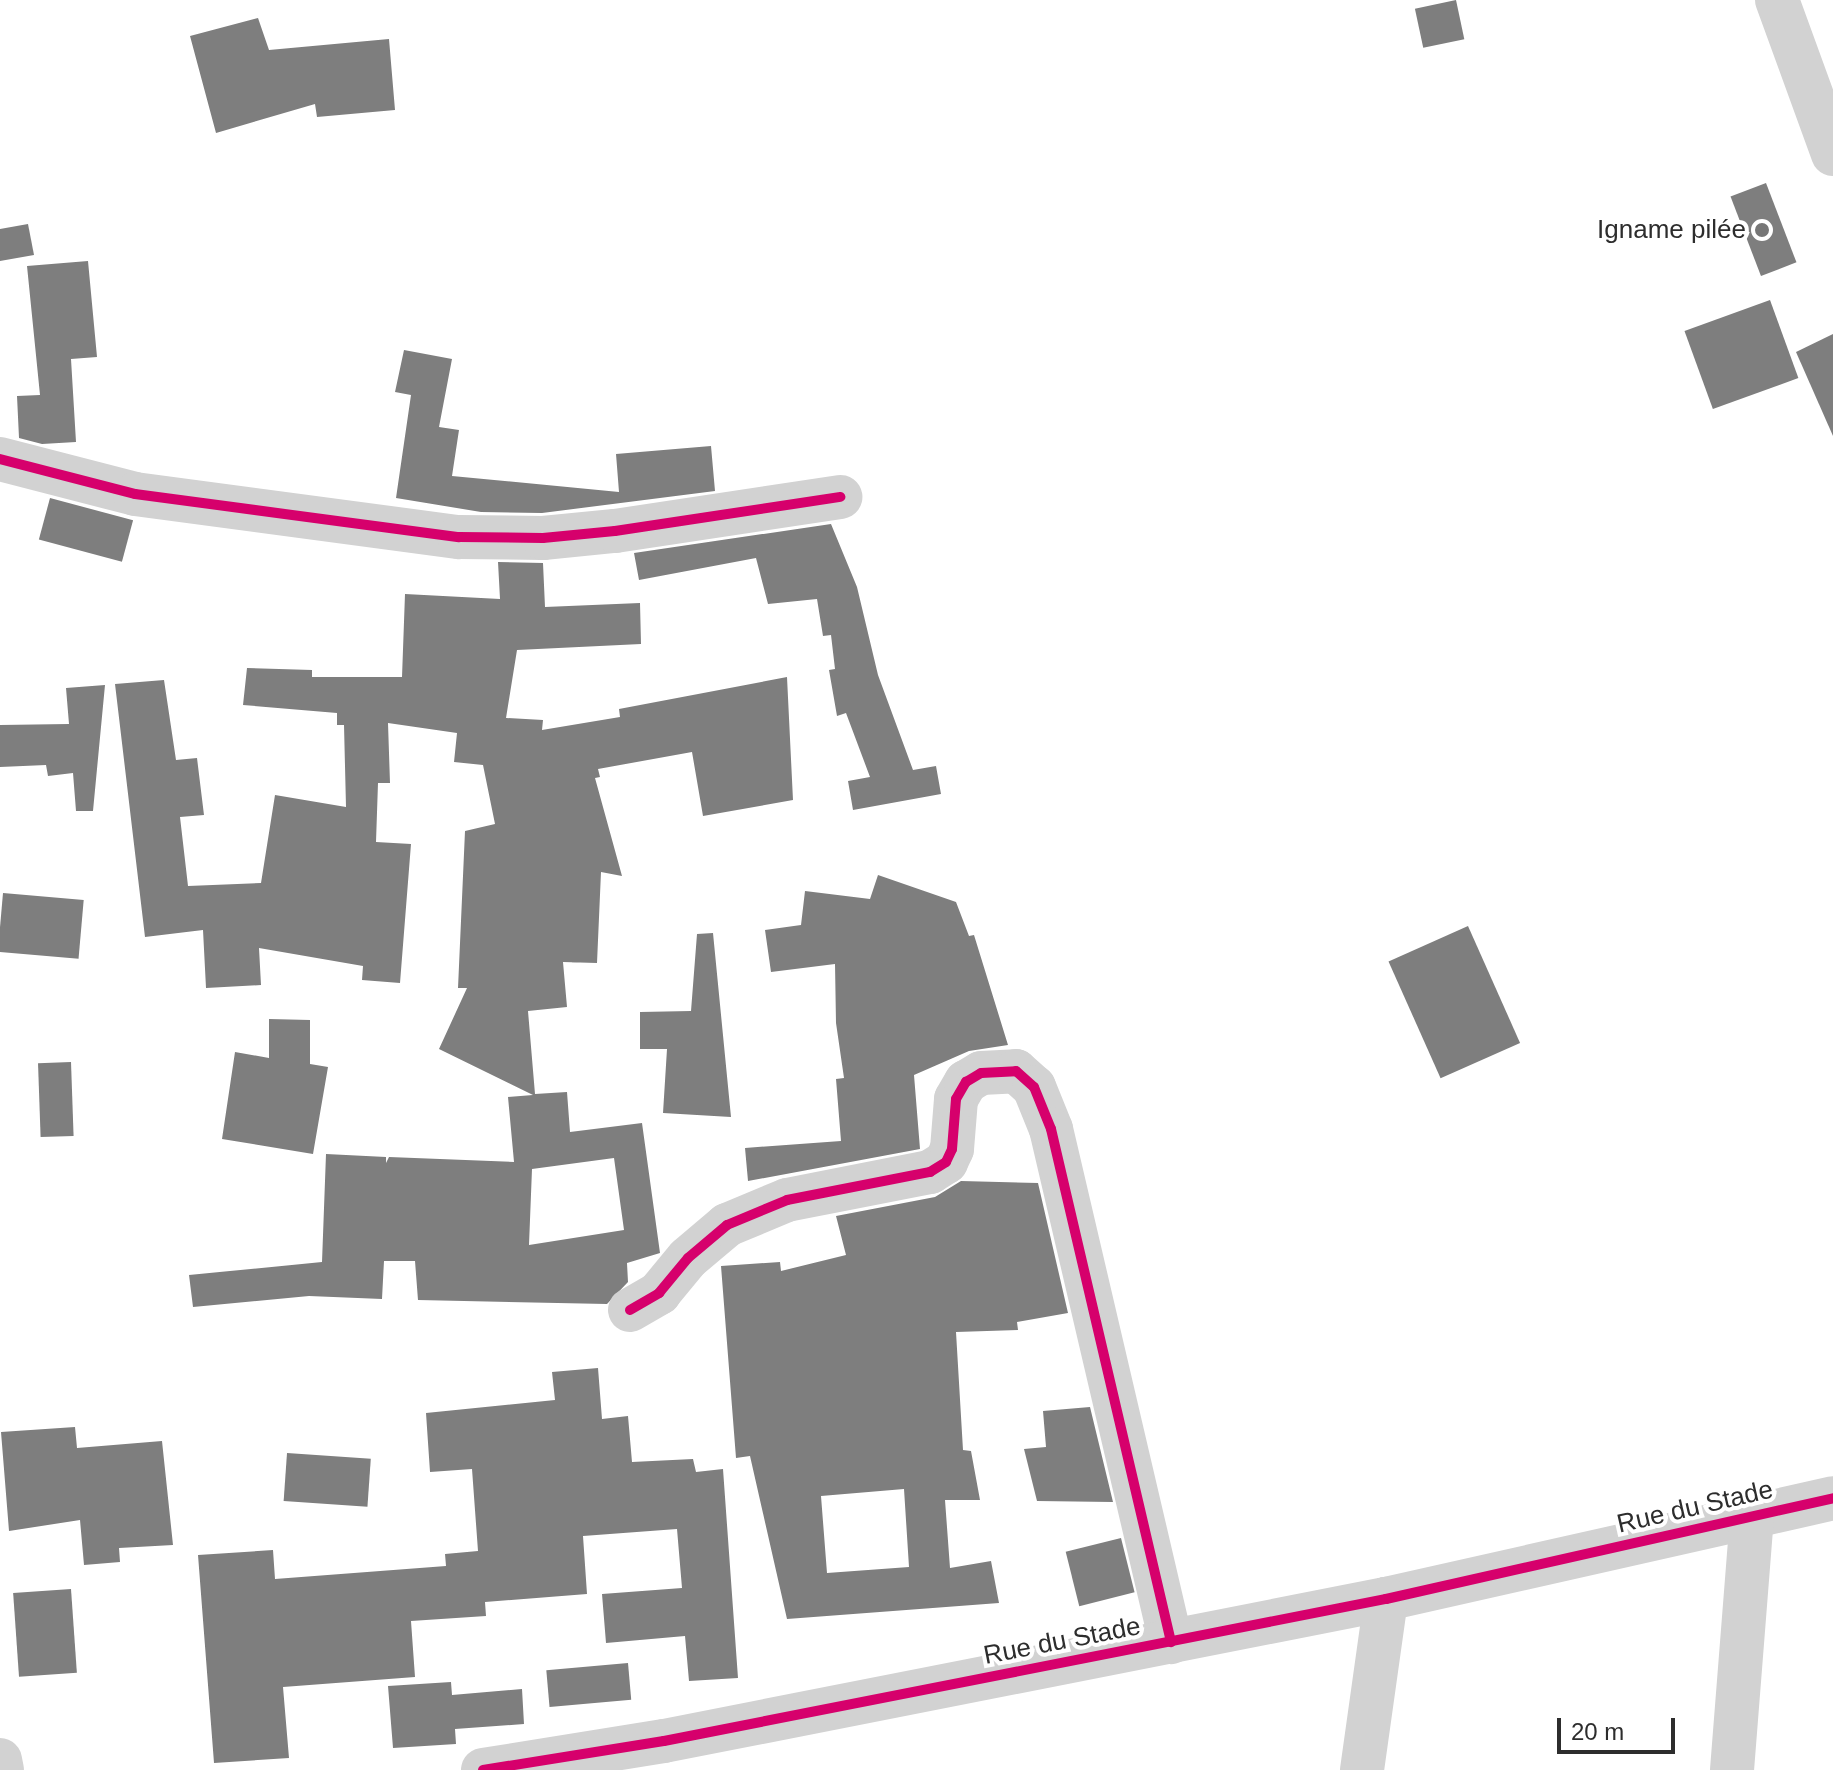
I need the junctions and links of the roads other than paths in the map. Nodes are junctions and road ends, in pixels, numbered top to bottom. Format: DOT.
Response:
graph roads {
  1 [pos="1777,0"];
  2 [pos="1833,154"];
  3 [pos="0,459"];
  4 [pos="840,497"];
  5 [pos="630,1310"];
  6 [pos="1833,1498"];
  7 [pos="1752,1518"];
  8 [pos="1386,1599"];
  9 [pos="1171,1642"];
  10 [pos="0,1760"];
  11 [pos="2,1770"];
  12 [pos="483,1770"];
  13 [pos="1362,1770"];
  14 [pos="1732,1770"];
  1 -- 2 [label="street"];
  3 -- 4 [label="street"];
  5 -- 9 [label="street"];
  6 -- 7 [label="street, Rue du Stade"];
  7 -- 8 [label="street, Rue du Stade"];
  7 -- 14 [label="street"];
  8 -- 9 [label="street, Rue du Stade"];
  8 -- 13 [label="street"];
  9 -- 12 [label="street, Rue du Stade"];
  10 -- 11 [label="street"];
}
